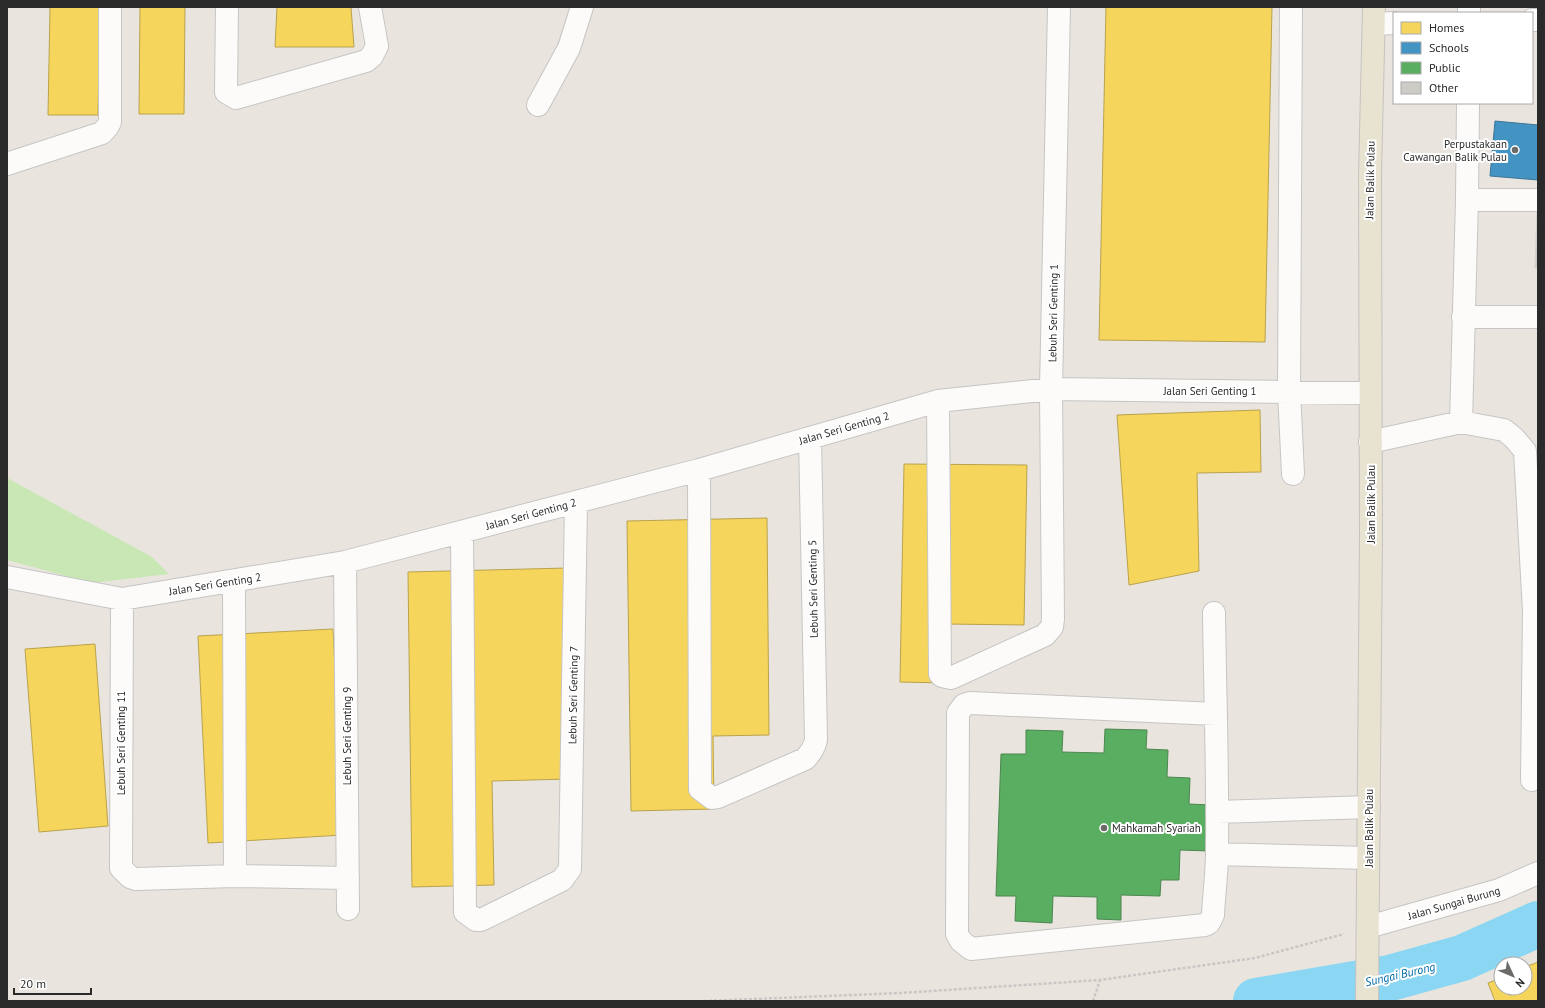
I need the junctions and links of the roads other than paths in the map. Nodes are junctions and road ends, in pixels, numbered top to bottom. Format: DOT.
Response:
graph roads {
  1 [pos="110,7"];
  2 [pos="227,7"];
  3 [pos="370,7"];
  4 [pos="582,7"];
  5 [pos="1059,7"];
  6 [pos="1291,7"];
  7 [pos="1381,18"];
  8 [pos="1468,104"];
  9 [pos="538,105"];
  10 [pos="7,164"];
  11 [pos="1467,200"];
  12 [pos="1538,200"];
  13 [pos="1463,317"];
  14 [pos="1538,317"];
  15 [pos="1051,390"];
  16 [pos="1289,391"];
  17 [pos="1370,393"];
  18 [pos="938,402"];
  19 [pos="1461,422"];
  20 [pos="810,438"];
  21 [pos="1370,442"];
  22 [pos="699,470"];
  23 [pos="1293,474"];
  24 [pos="576,502"];
  25 [pos="462,532"];
  26 [pos="345,562"];
  27 [pos="7,577"];
  28 [pos="234,581"];
  29 [pos="122,599"];
  30 [pos="1536,610"];
  31 [pos="1214,613"];
  32 [pos="1216,714"];
  33 [pos="1532,780"];
  34 [pos="1369,807"];
  35 [pos="1217,812"];
  36 [pos="1217,854"];
  37 [pos="1368,858"];
  38 [pos="1538,873"];
  39 [pos="235,876"];
  40 [pos="348,878"];
  41 [pos="348,909"];
  42 [pos="1368,927"];
  43 [pos="1367,1001"];
  1 -- 10 [label="street"];
  2 -- 3 [label="street"];
  4 -- 9 [label="street"];
  5 -- 15 [label="street, Lebuh Seri Genting 1"];
  6 -- 16 [label="street"];
  7 -- 17 [label="main road, Jalan Balik Pulau"];
  8 -- 11 [label="street"];
  11 -- 12 [label="street"];
  11 -- 13 [label="street"];
  13 -- 14 [label="street"];
  13 -- 19 [label="street"];
  15 -- 16 [label="street, Jalan Seri Genting 1"];
  15 -- 18 [label="street, Jalan Seri Genting 2"];
  15 -- 18 [label="street, Lebuh Seri Genting 1"];
  16 -- 17 [label="street, Jalan Seri Genting 1"];
  16 -- 23 [label="street"];
  17 -- 21 [label="main road, Jalan Balik Pulau"];
  18 -- 20 [label="street, Jalan Seri Genting 2"];
  19 -- 21 [label="street"];
  19 -- 30 [label="street"];
  20 -- 22 [label="street, Jalan Seri Genting 2"];
  20 -- 22 [label="street, Lebuh Seri Genting 5"];
  21 -- 34 [label="main road, Jalan Balik Pulau"];
  22 -- 24 [label="street, Jalan Seri Genting 2"];
  24 -- 25 [label="street, Jalan Seri Genting 2"];
  24 -- 25 [label="street, Lebuh Seri Genting 7"];
  25 -- 26 [label="street, Jalan Seri Genting 2"];
  26 -- 28 [label="street, Jalan Seri Genting 2"];
  26 -- 40 [label="street, Lebuh Seri Genting 9"];
  27 -- 29 [label="street, Jalan Seri Genting 2"];
  28 -- 29 [label="street, Jalan Seri Genting 2"];
  28 -- 39 [label="street"];
  29 -- 39 [label="street, Lebuh Seri Genting 11"];
  30 -- 33 [label="street"];
  31 -- 32 [label="street"];
  32 -- 35 [label="street"];
  32 -- 36 [label="street"];
  34 -- 35 [label="street"];
  34 -- 37 [label="main road, Jalan Balik Pulau"];
  35 -- 36 [label="street"];
  36 -- 37 [label="street"];
  37 -- 42 [label="main road, Jalan Balik Pulau"];
  38 -- 42 [label="street, Jalan Sungai Burung"];
  39 -- 40 [label="street"];
  40 -- 41 [label="street, Lebuh Seri Genting 9"];
  42 -- 43 [label="main road, Jalan Balik Pulau"];
}
